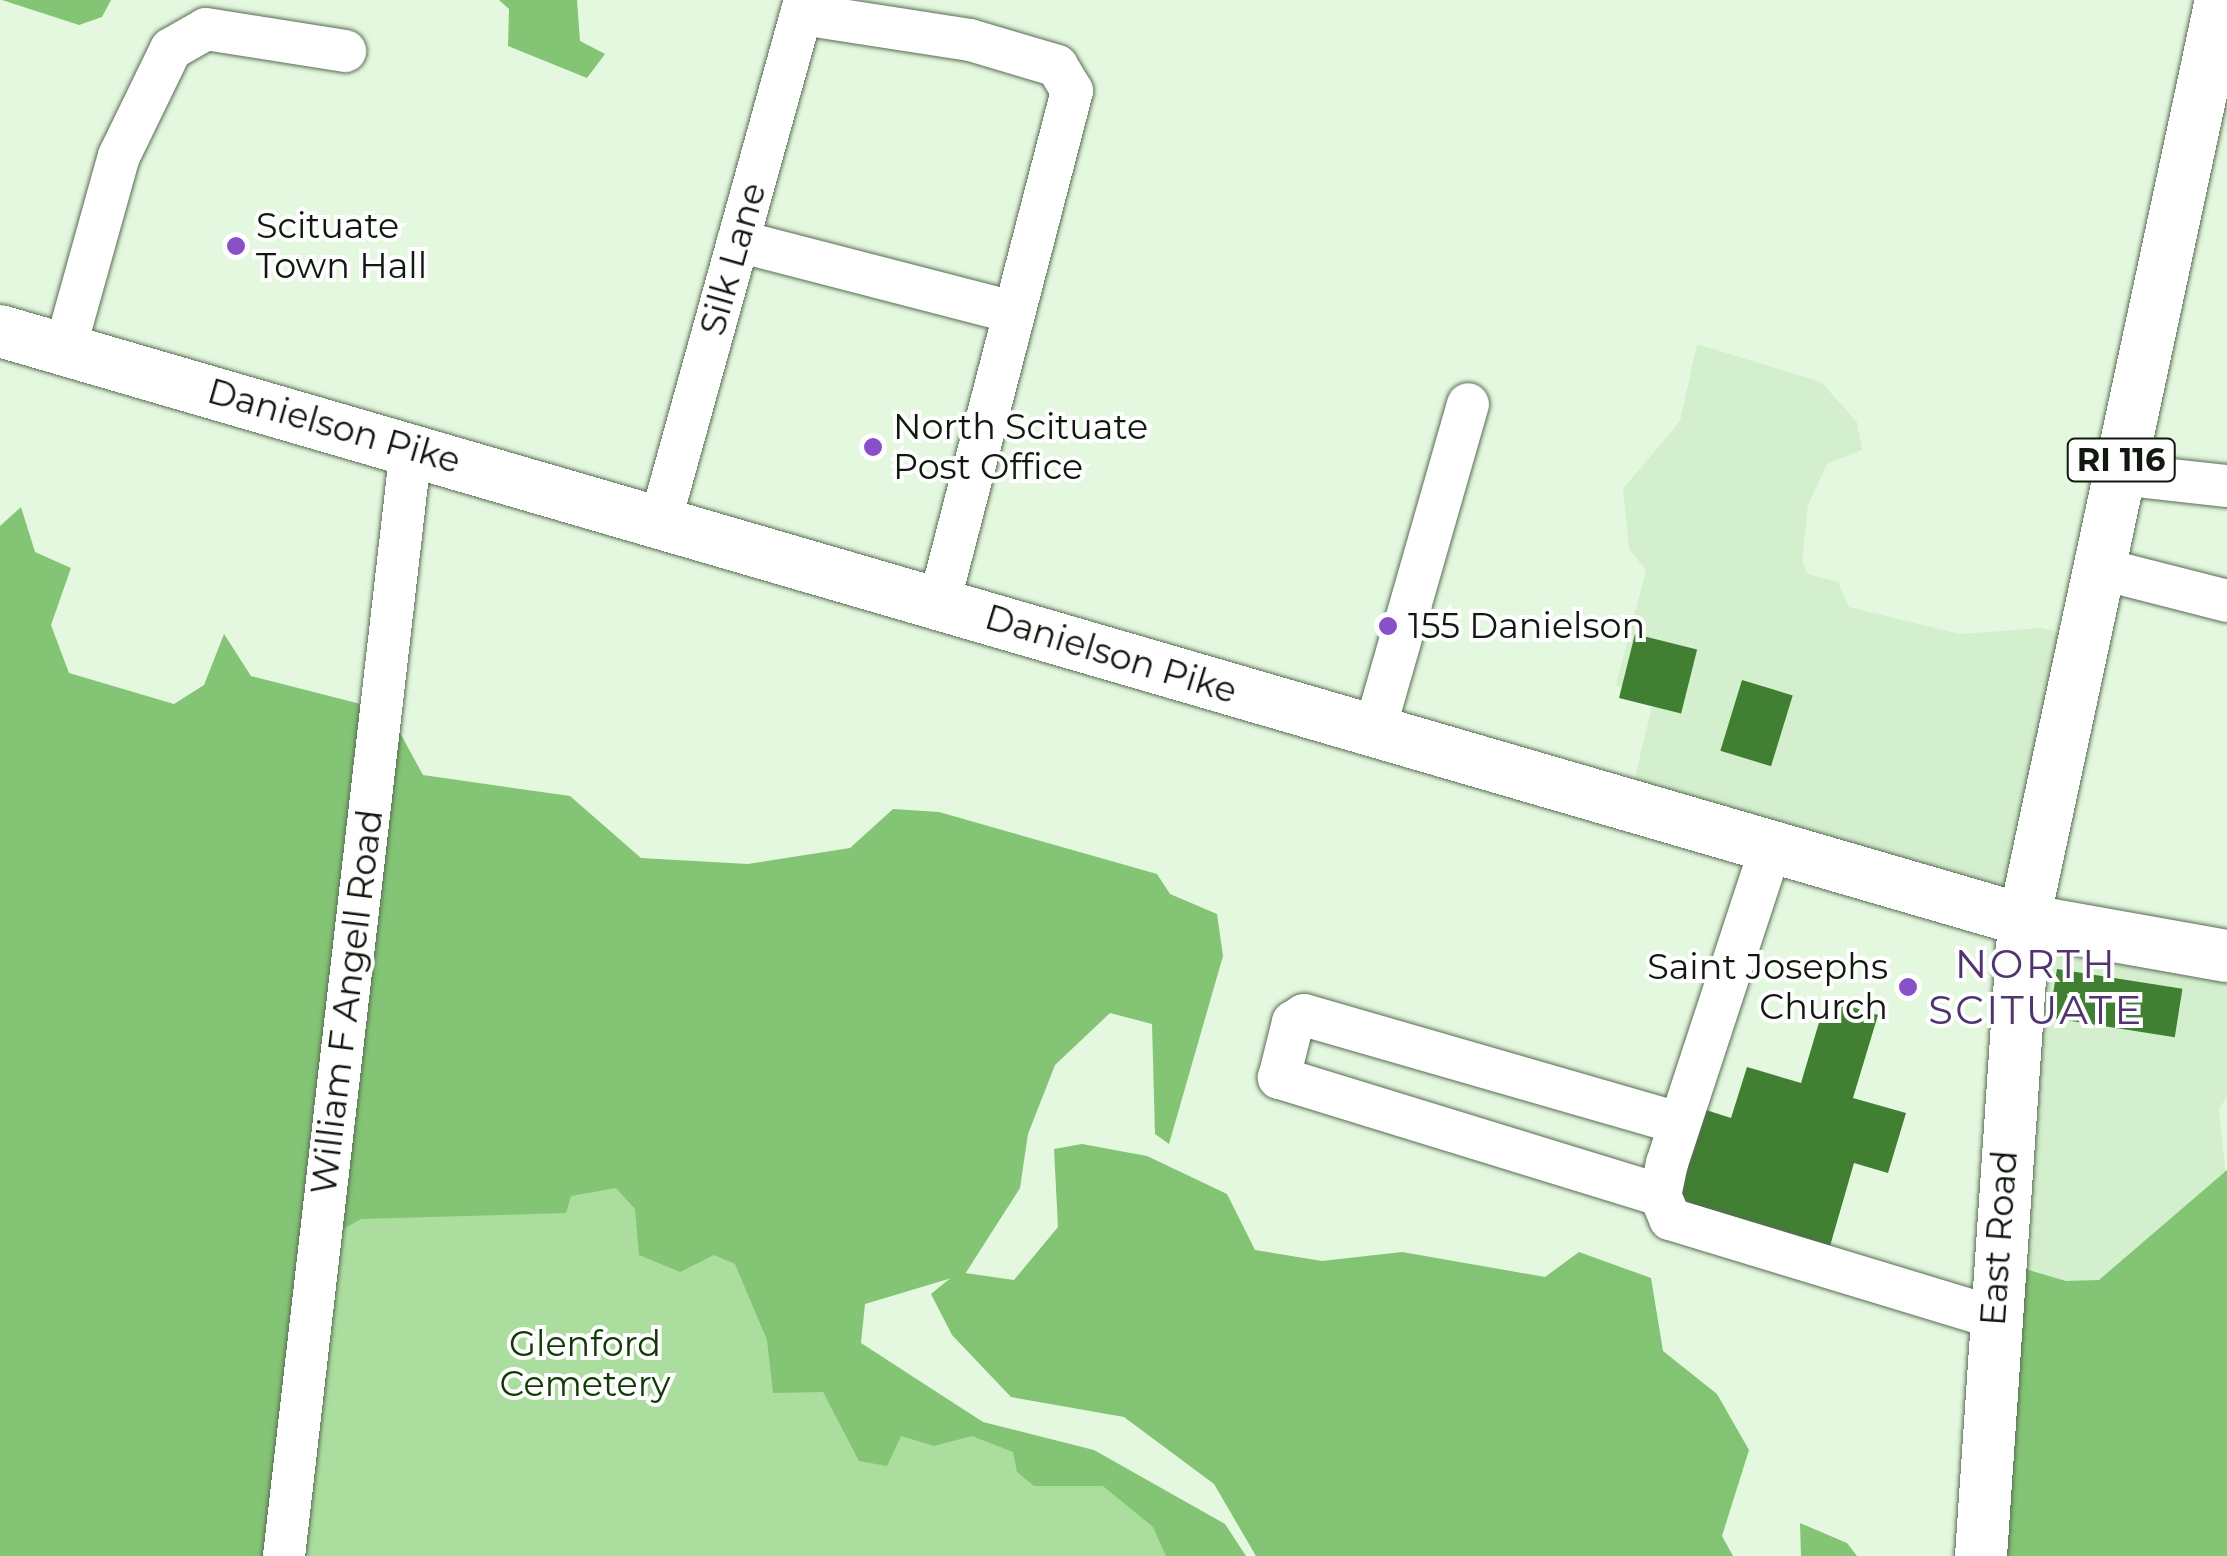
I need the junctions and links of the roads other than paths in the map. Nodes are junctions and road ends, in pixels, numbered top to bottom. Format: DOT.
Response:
graph roads {
  1 [pos="2221,0"];
  2 [pos="803,7"];
  3 [pos="345,51"];
  4 [pos="738,242"];
  5 [pos="1012,312"];
  6 [pos="0,331"];
  7 [pos="65,349"];
  8 [pos="1468,404"];
  9 [pos="411,448"];
  10 [pos="2118,474"];
  11 [pos="2227,486"];
  12 [pos="661,518"];
  13 [pos="2098,568"];
  14 [pos="2227,601"];
  15 [pos="939,603"];
  16 [pos="1374,732"];
  17 [pos="1770,847"];
  18 [pos="2024,920"];
  19 [pos="2227,956"];
  20 [pos="1679,1123"];
  21 [pos="1660,1195"];
  22 [pos="1994,1317"];
  23 [pos="284,1556"];
  24 [pos="1981,1556"];
  1 -- 10 [label="main road, RI 116"];
  2 -- 4 [label="street, Silk Lane"];
  2 -- 5 [label="street"];
  3 -- 7 [label="street"];
  4 -- 5 [label="street"];
  4 -- 12 [label="street, Silk Lane"];
  5 -- 15 [label="street"];
  6 -- 7 [label="main road, Danielson Pike"];
  7 -- 9 [label="main road, Danielson Pike"];
  8 -- 16 [label="street"];
  9 -- 12 [label="main road, Danielson Pike"];
  9 -- 23 [label="street, William F Angell Road"];
  10 -- 11 [label="street"];
  10 -- 13 [label="main road, RI 116"];
  12 -- 15 [label="main road, Danielson Pike"];
  13 -- 14 [label="street"];
  13 -- 18 [label="main road, RI 116"];
  15 -- 16 [label="main road, Danielson Pike"];
  16 -- 17 [label="main road, Danielson Pike"];
  17 -- 18 [label="main road, Danielson Pike"];
  17 -- 20 [label="street"];
  18 -- 19 [label="main road, Danielson Pike"];
  18 -- 22 [label="main road, East Road / RI 116"];
  20 -- 21 [label="street"];
  20 -- 21 [label="street"];
  21 -- 22 [label="street"];
  22 -- 24 [label="main road, East Road / RI 116"];
}
